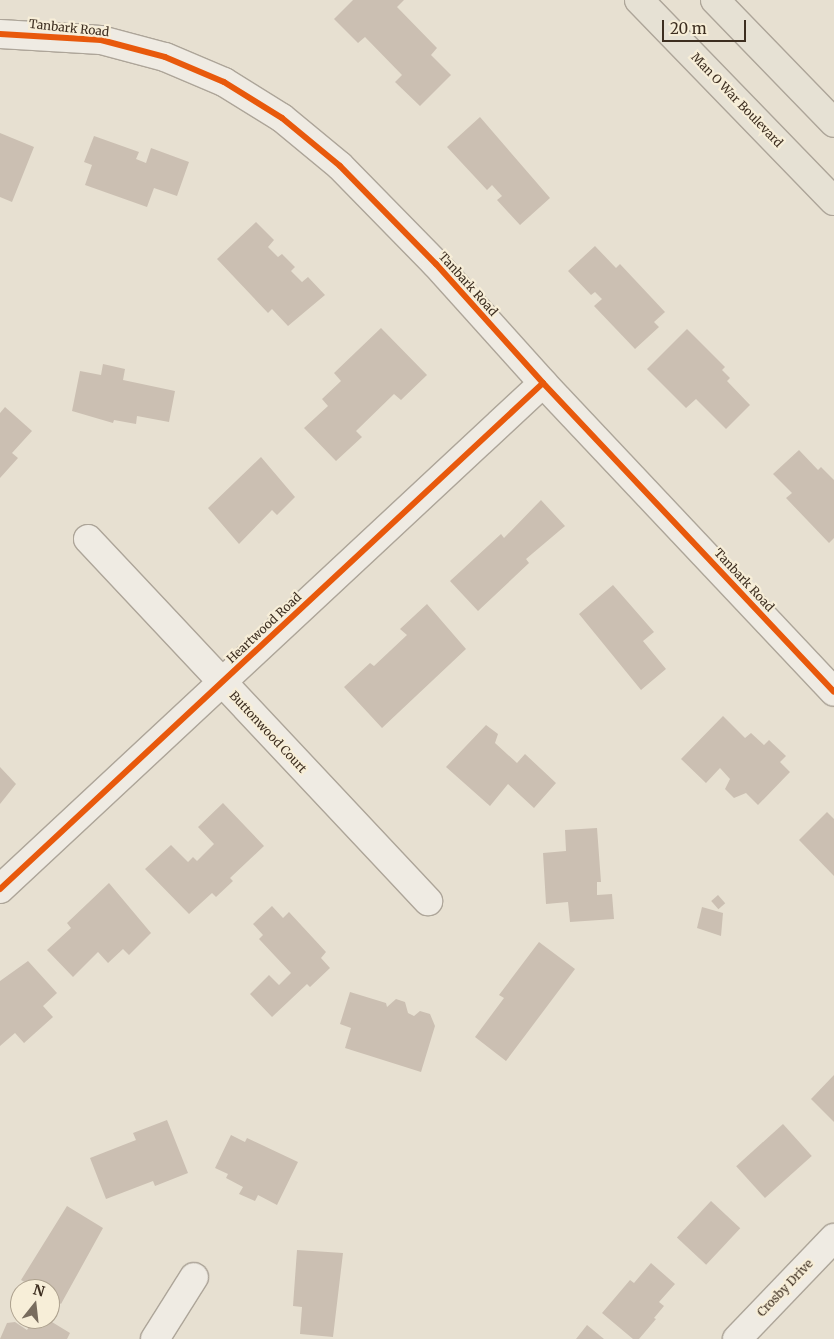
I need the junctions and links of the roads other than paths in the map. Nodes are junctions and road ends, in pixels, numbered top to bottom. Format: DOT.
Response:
graph roads {
  1 [pos="639,0"];
  2 [pos="716,0"];
  3 [pos="0,34"];
  4 [pos="834,123"];
  5 [pos="834,201"];
  6 [pos="543,383"];
  7 [pos="88,539"];
  8 [pos="222,683"];
  9 [pos="834,692"];
  10 [pos="0,889"];
  11 [pos="428,902"];
  12 [pos="834,1238"];
  13 [pos="194,1277"];
  14 [pos="155,1339"];
  15 [pos="737,1339"];
  1 -- 5 [label="main road, Man O War Boulevard"];
  2 -- 4 [label="main road"];
  3 -- 6 [label="street, Tanbark Road"];
  6 -- 8 [label="street, Heartwood Road"];
  6 -- 9 [label="street, Tanbark Road"];
  7 -- 8 [label="street, Buttonwood Court"];
  8 -- 10 [label="street, Heartwood Road"];
  8 -- 11 [label="street, Buttonwood Court"];
  12 -- 15 [label="street, Crosby Drive"];
  13 -- 14 [label="street"];
}
